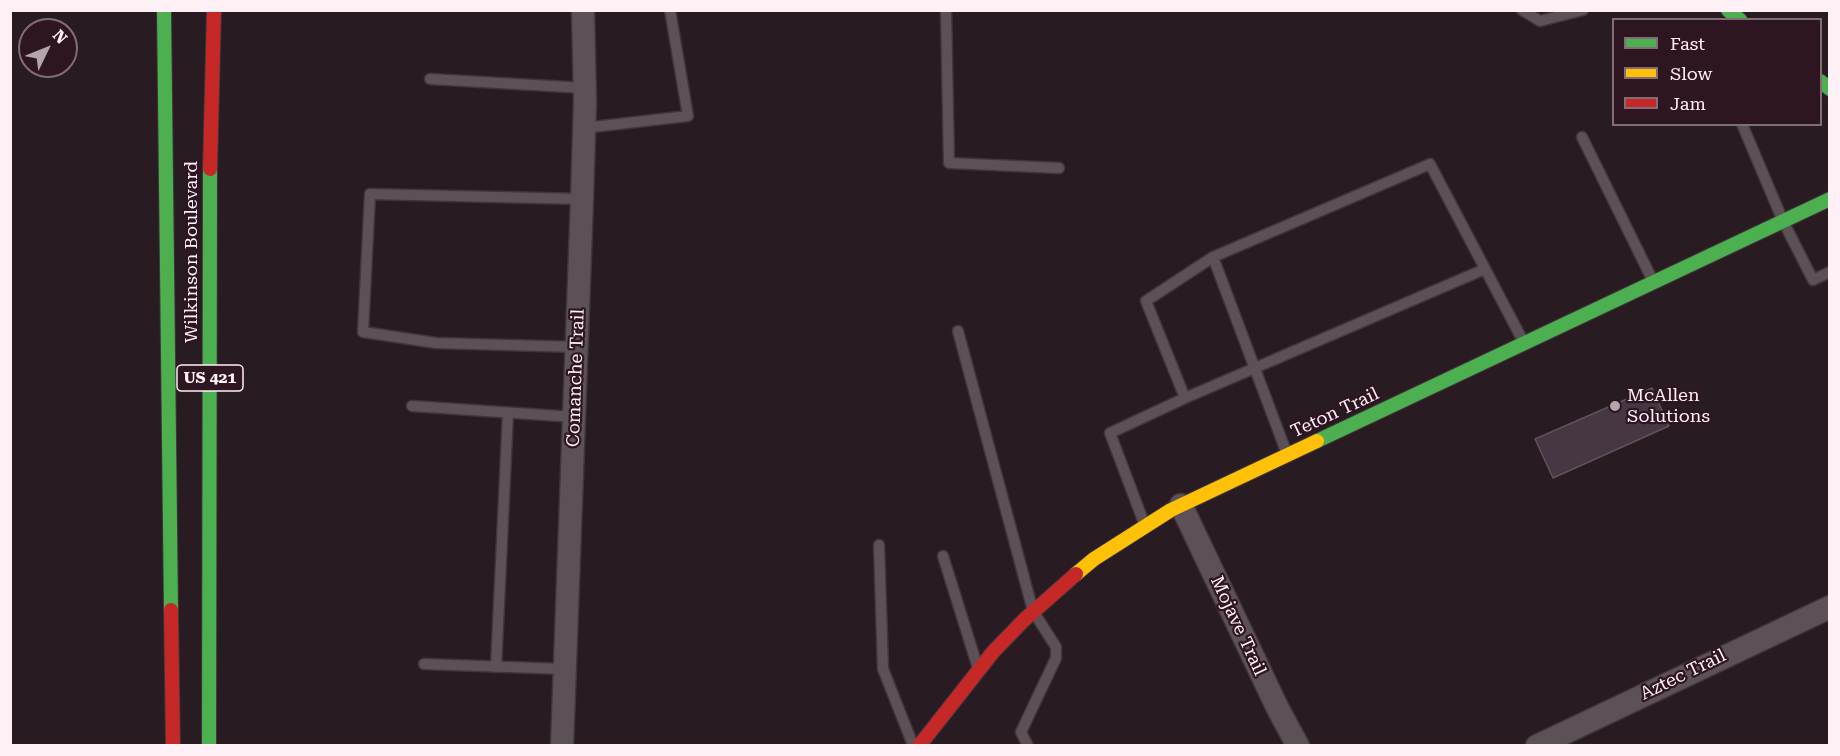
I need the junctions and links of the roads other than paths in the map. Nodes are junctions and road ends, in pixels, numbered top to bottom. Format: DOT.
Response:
graph roads {
  1 [pos="164,10"];
  2 [pos="214,10"];
  3 [pos="583,10"];
  4 [pos="670,10"];
  5 [pos="946,10"];
  6 [pos="1522,10"];
  7 [pos="1583,10"];
  8 [pos="430,79"];
  9 [pos="585,88"];
  10 [pos="1744,126"];
  11 [pos="584,128"];
  12 [pos="1582,137"];
  13 [pos="1059,168"];
  14 [pos="582,199"];
  15 [pos="1830,199"];
  16 [pos="1783,221"];
  17 [pos="1213,258"];
  18 [pos="1485,269"];
  19 [pos="1830,272"];
  20 [pos="1654,282"];
  21 [pos="958,331"];
  22 [pos="1524,344"];
  23 [pos="577,347"];
  24 [pos="1253,368"];
  25 [pos="1185,398"];
  26 [pos="412,406"];
  27 [pos="508,413"];
  28 [pos="574,417"];
  29 [pos="1287,455"];
  30 [pos="1181,505"];
  31 [pos="1145,525"];
  32 [pos="879,545"];
  33 [pos="943,556"];
  34 [pos="1830,607"];
  35 [pos="1033,611"];
  36 [pos="424,664"];
  37 [pos="496,667"];
  38 [pos="565,669"];
  39 [pos="979,670"];
  40 [pos="173,746"];
  41 [pos="209,746"];
  42 [pos="562,746"];
  43 [pos="913,746"];
  44 [pos="919,746"];
  45 [pos="1028,746"];
  46 [pos="1298,746"];
  47 [pos="1537,746"];
  1 -- 40 [label="main road, Wilkinson Boulevard / US 421"];
  2 -- 41 [label="main road, Wilkinson Boulevard / US 421"];
  3 -- 9 [label="street, Comanche Trail"];
  4 -- 11 [label="lane"];
  5 -- 13 [label="lane"];
  6 -- 7 [label="lane"];
  8 -- 9 [label="lane"];
  9 -- 11 [label="street, Comanche Trail"];
  10 -- 16 [label="lane"];
  11 -- 14 [label="street, Comanche Trail"];
  12 -- 20 [label="lane"];
  14 -- 23 [label="street, Comanche Trail"];
  14 -- 23 [label="lane"];
  15 -- 16 [label="main road, Teton Trail"];
  16 -- 19 [label="lane"];
  16 -- 20 [label="main road, Teton Trail"];
  17 -- 18 [label="lane"];
  17 -- 24 [label="lane"];
  17 -- 25 [label="lane"];
  18 -- 22 [label="lane"];
  18 -- 24 [label="lane"];
  20 -- 22 [label="main road, Teton Trail"];
  21 -- 35 [label="lane"];
  22 -- 29 [label="main road, Teton Trail"];
  23 -- 28 [label="street, Comanche Trail"];
  24 -- 25 [label="lane"];
  24 -- 29 [label="lane"];
  25 -- 31 [label="lane"];
  26 -- 27 [label="lane"];
  27 -- 28 [label="lane"];
  27 -- 37 [label="lane"];
  28 -- 38 [label="street, Comanche Trail"];
  29 -- 30 [label="main road, Teton Trail"];
  30 -- 31 [label="main road, Teton Trail"];
  30 -- 46 [label="street, Mojave Trail"];
  31 -- 35 [label="main road, Teton Trail"];
  32 -- 43 [label="lane"];
  33 -- 39 [label="lane"];
  34 -- 47 [label="street, Aztec Trail"];
  35 -- 39 [label="main road, Teton Trail"];
  35 -- 45 [label="lane"];
  36 -- 37 [label="lane"];
  37 -- 38 [label="lane"];
  38 -- 42 [label="street, Comanche Trail"];
  39 -- 44 [label="main road, Teton Trail"];
}
